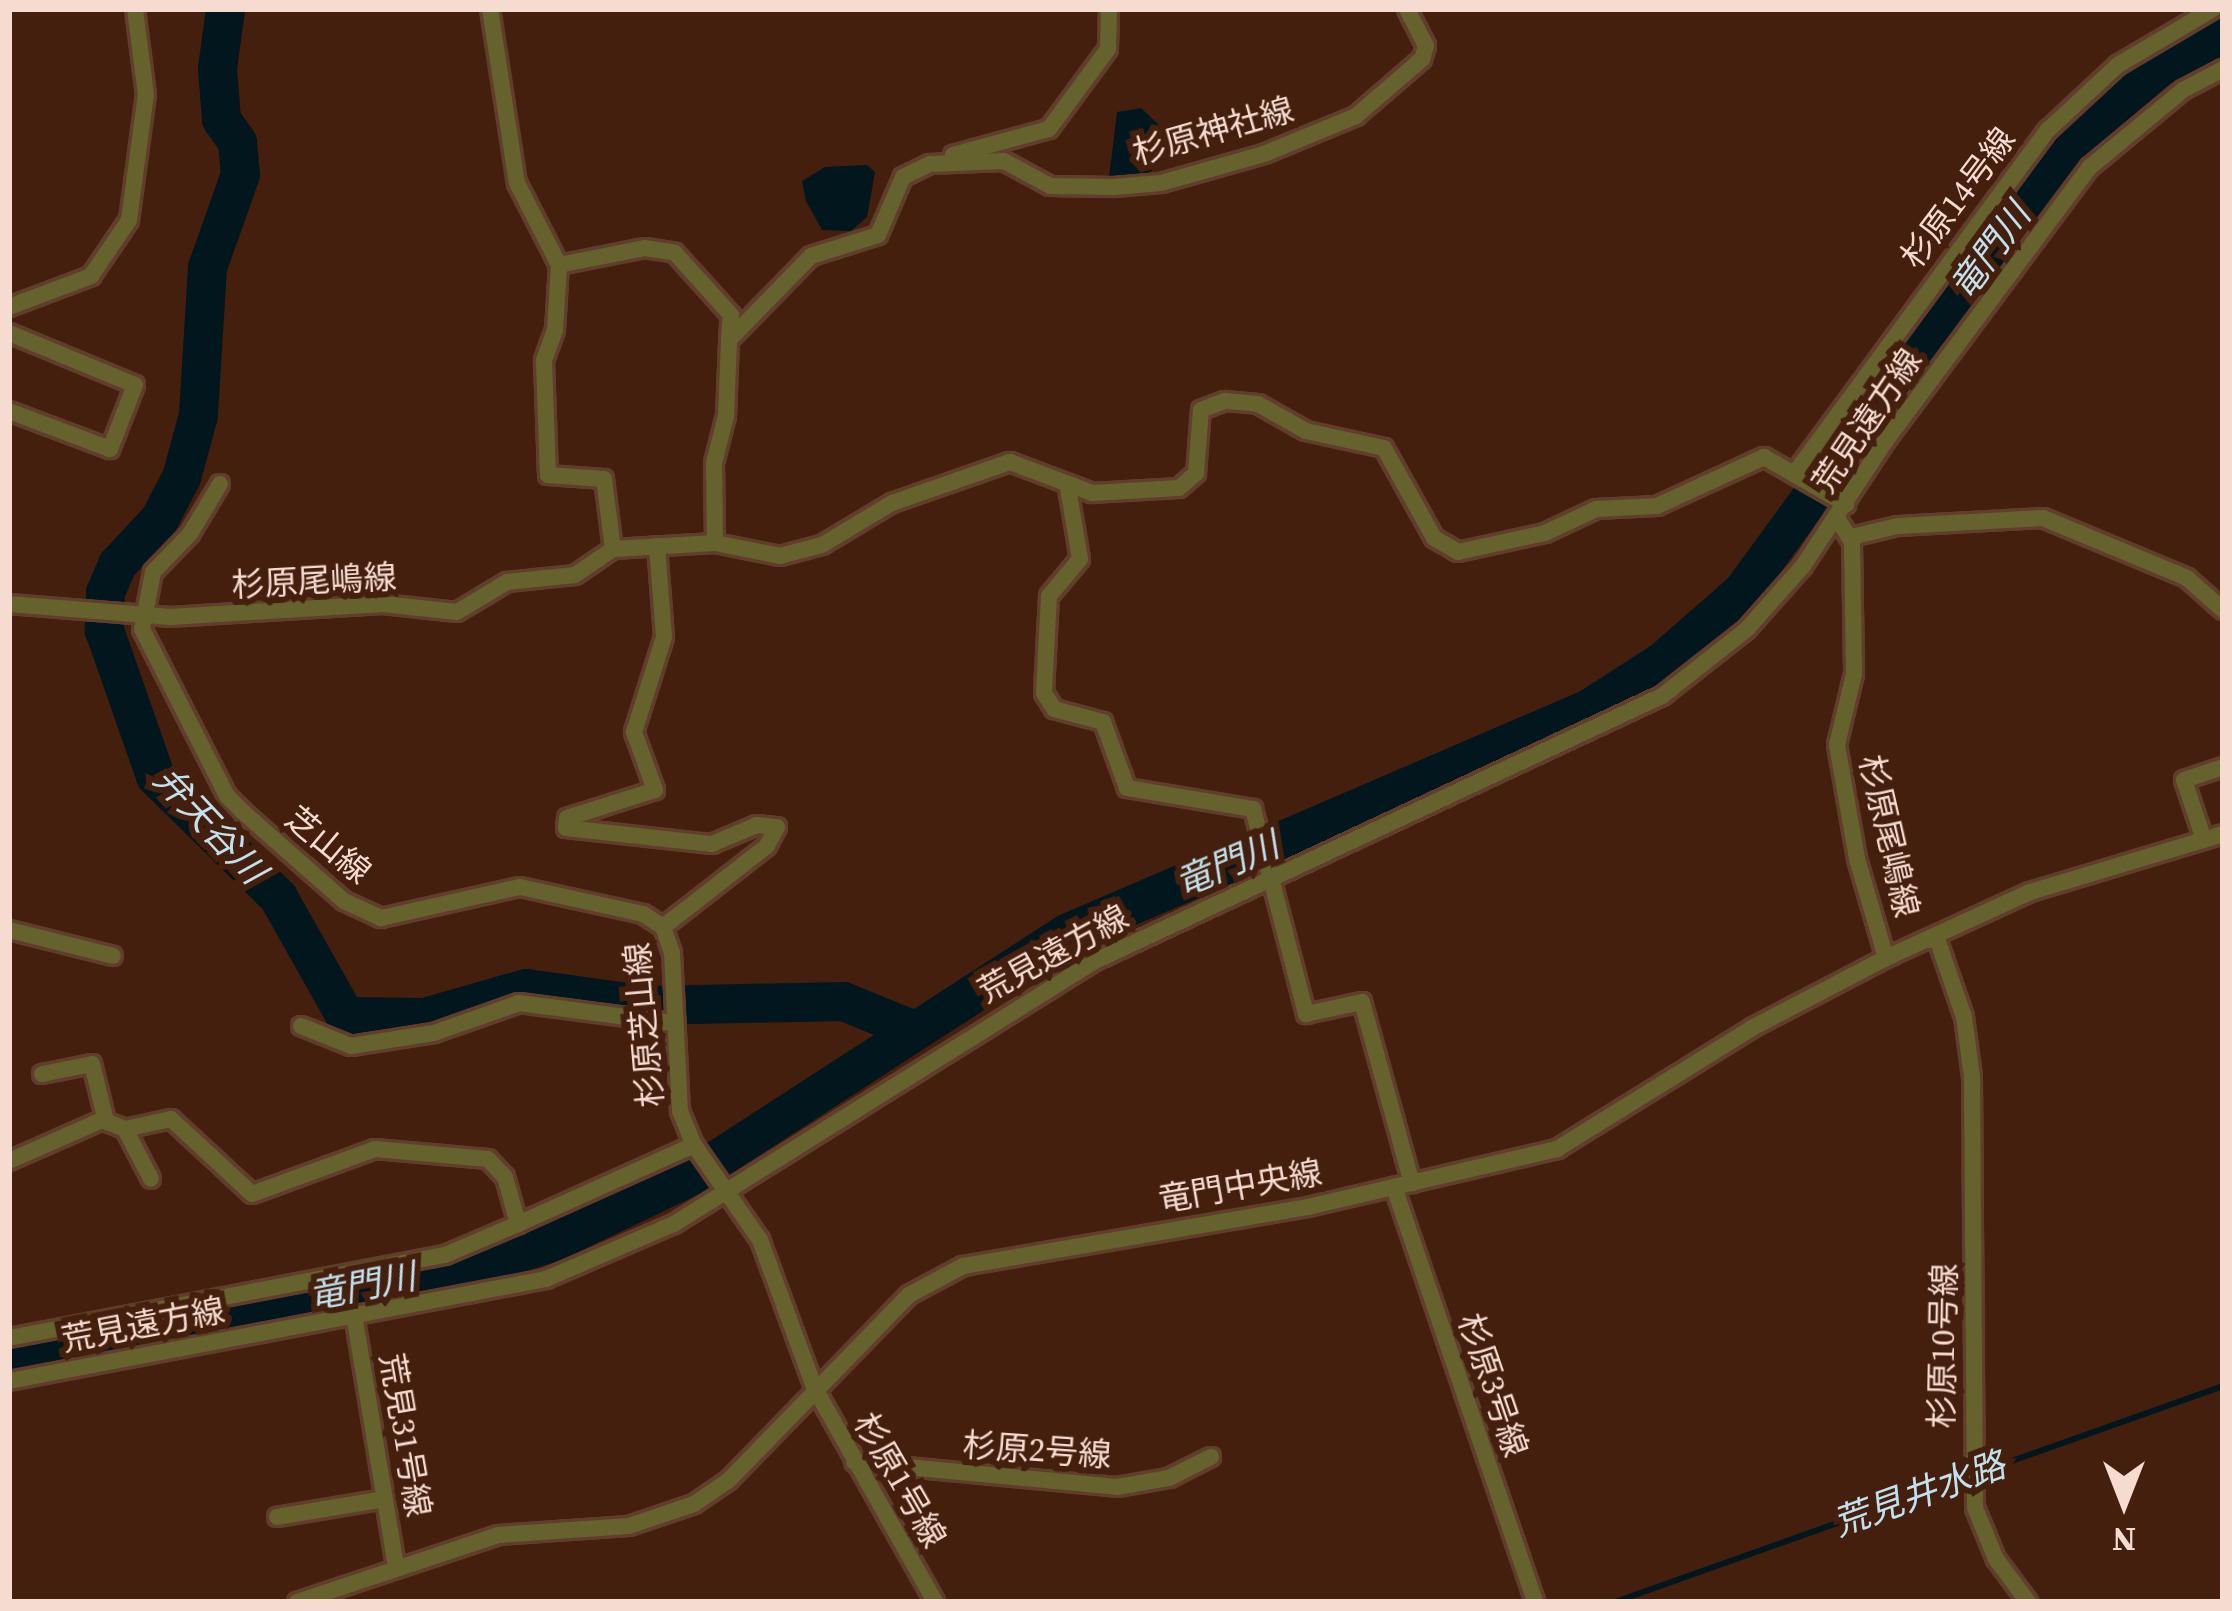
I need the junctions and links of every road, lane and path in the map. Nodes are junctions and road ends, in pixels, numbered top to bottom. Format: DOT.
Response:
graph roads {
  1 [pos="135,9"];
  2 [pos="490,9"];
  3 [pos="1109,9"];
  4 [pos="1407,9"];
  5 [pos="2213,9"];
  6 [pos="2223,69"];
  7 [pos="930,164"];
  8 [pos="559,265"];
  9 [pos="9,307"];
  10 [pos="9,333"];
  11 [pos="729,340"];
  12 [pos="9,411"];
  13 [pos="1798,471"];
  14 [pos="220,484"];
  15 [pos="1068,488"];
  16 [pos="1841,507"];
  17 [pos="1851,538"];
  18 [pos="715,543"];
  19 [pos="657,546"];
  20 [pos="613,549"];
  21 [pos="9,604"];
  22 [pos="2223,610"];
  23 [pos="132,614"];
  24 [pos="2223,766"];
  25 [pos="2223,834"];
  26 [pos="2204,840"];
  27 [pos="1275,873"];
  28 [pos="664,927"];
  29 [pos="9,930"];
  30 [pos="1936,936"];
  31 [pos="113,956"];
  32 [pos="1886,958"];
  33 [pos="673,1020"];
  34 [pos="301,1026"];
  35 [pos="42,1074"];
  36 [pos="106,1121"];
  37 [pos="125,1129"];
  38 [pos="695,1147"];
  39 [pos="9,1161"];
  40 [pos="152,1179"];
  41 [pos="722,1185"];
  42 [pos="1403,1185"];
  43 [pos="518,1224"];
  44 [pos="354,1315"];
  45 [pos="9,1338"];
  46 [pos="9,1382"];
  47 [pos="814,1387"];
  48 [pos="1211,1457"];
  49 [pos="854,1462"];
  50 [pos="385,1499"];
  51 [pos="277,1517"];
  52 [pos="396,1566"];
  53 [pos="297,1602"];
  54 [pos="935,1602"];
  55 [pos="1535,1602"];
  56 [pos="2028,1602"];
  1 -- 9 [label="street"];
  2 -- 8 [label="street"];
  3 -- 7 [label="street"];
  4 -- 7 [label="street, 杉原神社線"];
  5 -- 13 [label="street, 杉原14号線"];
  6 -- 16 [label="street, 荒見遠方線"];
  7 -- 11 [label="street"];
  8 -- 11 [label="street"];
  8 -- 20 [label="street"];
  10 -- 12 [label="street"];
  11 -- 18 [label="street"];
  13 -- 15 [label="street, 杉原尾嶋線"];
  13 -- 16 [label="street"];
  14 -- 23 [label="street"];
  15 -- 18 [label="street, 杉原尾嶋線"];
  15 -- 27 [label="street"];
  16 -- 17 [label="street"];
  16 -- 27 [label="street, 荒見遠方線"];
  17 -- 22 [label="street"];
  17 -- 32 [label="street, 杉原尾嶋線"];
  18 -- 19 [label="street, 杉原尾嶋線"];
  19 -- 20 [label="street, 杉原尾嶋線"];
  19 -- 28 [label="street, 杉原芝山線"];
  20 -- 23 [label="street, 杉原尾嶋線"];
  21 -- 23 [label="street, 杉原尾嶋線"];
  23 -- 28 [label="street, 芝山線"];
  24 -- 26 [label="street"];
  25 -- 26 [label="street"];
  26 -- 30 [label="street"];
  27 -- 41 [label="street, 荒見遠方線"];
  27 -- 42 [label="street, 杉原3号線"];
  28 -- 33 [label="street, 杉原芝山線"];
  29 -- 31 [label="street"];
  30 -- 32 [label="street, 竜門中央線"];
  30 -- 56 [label="street, 杉原10号線"];
  32 -- 42 [label="street, 竜門中央線"];
  33 -- 34 [label="street"];
  33 -- 38 [label="street, 杉原芝山線"];
  35 -- 36 [label="street"];
  36 -- 37 [label="street"];
  36 -- 39 [label="street"];
  37 -- 40 [label="street"];
  37 -- 43 [label="street"];
  38 -- 41 [label="street, 杉原芝山線"];
  38 -- 43 [label="street"];
  41 -- 44 [label="street, 荒見遠方線"];
  41 -- 47 [label="street, 杉原芝山線"];
  42 -- 47 [label="street, 竜門中央線"];
  42 -- 55 [label="street, 杉原3号線"];
  43 -- 45 [label="street"];
  44 -- 46 [label="street, 荒見遠方線"];
  44 -- 50 [label="street, 荒見31号線"];
  47 -- 49 [label="street, 杉原1号線"];
  47 -- 52 [label="street, 竜門中央線"];
  48 -- 49 [label="street, 杉原2号線"];
  49 -- 54 [label="street, 杉原1号線"];
  50 -- 51 [label="street"];
  50 -- 52 [label="street, 荒見31号線"];
  52 -- 53 [label="street, 竜門中央線"];
}
